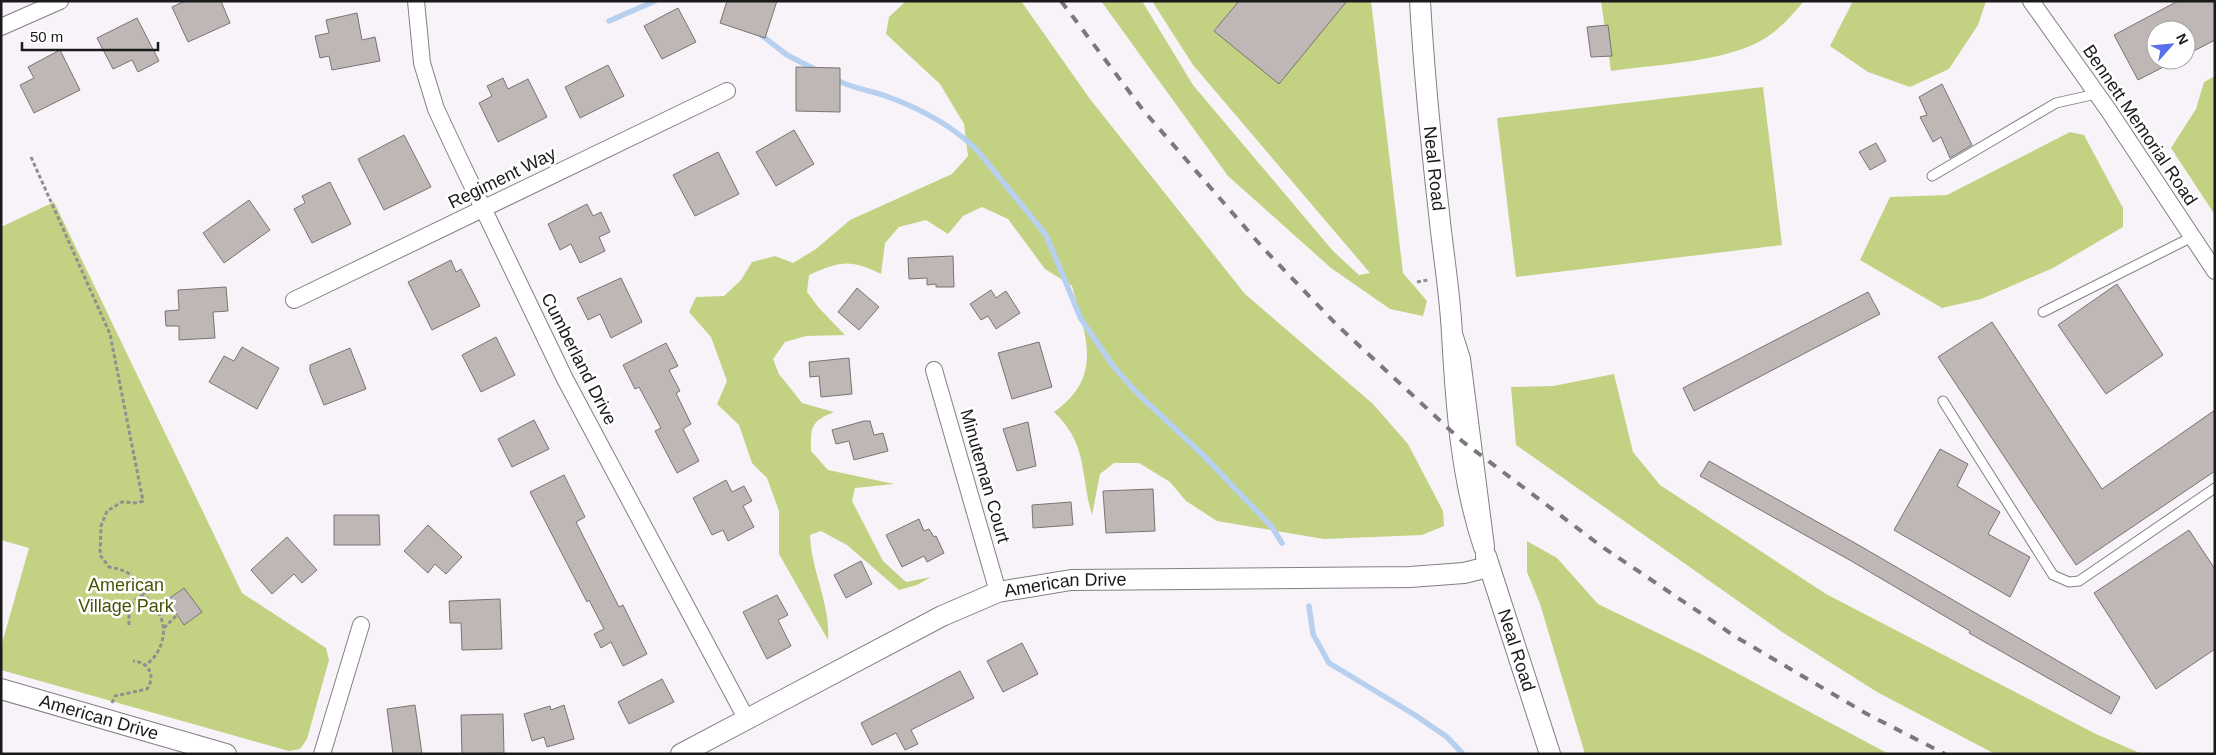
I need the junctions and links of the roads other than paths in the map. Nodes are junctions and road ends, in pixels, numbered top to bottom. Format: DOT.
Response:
graph roads {
  1 [pos="60,1"];
  2 [pos="416,1"];
  3 [pos="1420,1"];
  4 [pos="2031,1"];
  5 [pos="1,27"];
  6 [pos="728,91"];
  7 [pos="2096,94"];
  8 [pos="1932,176"];
  9 [pos="483,209"];
  10 [pos="2192,237"];
  11 [pos="2215,271"];
  12 [pos="294,300"];
  13 [pos="2043,312"];
  14 [pos="934,370"];
  15 [pos="1943,401"];
  16 [pos="2215,488"];
  17 [pos="1488,568"];
  18 [pos="998,592"];
  19 [pos="361,625"];
  20 [pos="1,689"];
  21 [pos="747,720"];
  22 [pos="226,754"];
  23 [pos="322,754"];
  24 [pos="681,754"];
  25 [pos="1550,754"];
  1 -- 5 [label="street"];
  2 -- 9 [label="street, Cumberland Drive"];
  3 -- 17 [label="street, Neal Road"];
  4 -- 7 [label="street, Bennett Memorial Road"];
  6 -- 9 [label="street, Regiment Way"];
  7 -- 8 [label="lane"];
  7 -- 10 [label="street, Bennett Memorial Road"];
  9 -- 12 [label="street, Regiment Way"];
  9 -- 21 [label="street, Cumberland Drive"];
  10 -- 11 [label="street, Bennett Memorial Road"];
  10 -- 13 [label="lane"];
  14 -- 18 [label="street, Minuteman Court"];
  15 -- 16 [label="lane"];
  17 -- 18 [label="street, American Drive"];
  17 -- 25 [label="street, Neal Road"];
  18 -- 21 [label="street, American Drive"];
  19 -- 23 [label="street"];
  20 -- 22 [label="street, American Drive"];
  21 -- 24 [label="street, American Drive"];
}
